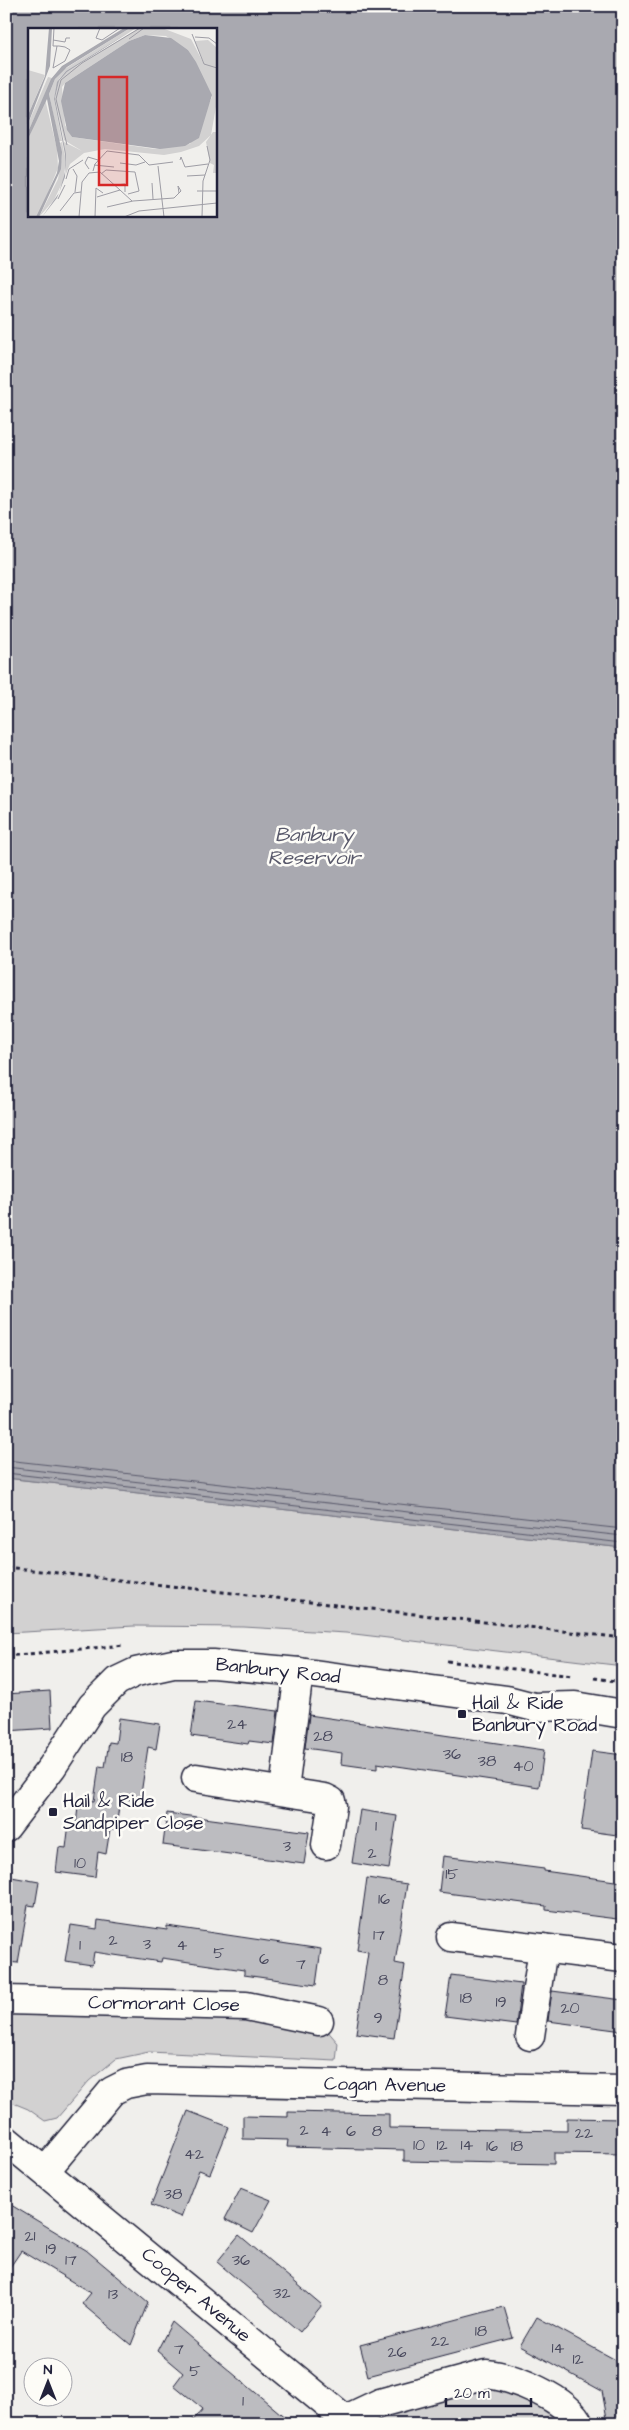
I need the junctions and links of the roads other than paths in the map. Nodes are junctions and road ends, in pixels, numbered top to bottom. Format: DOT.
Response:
graph roads {
  1 [pos="300,1672"];
  2 [pos="623,1714"];
  3 [pos="196,1778"];
  4 [pos="284,1790"];
  5 [pos="6,1827"];
  6 [pos="326,1845"];
  7 [pos="451,1937"];
  8 [pos="543,1948"];
  9 [pos="623,1958"];
  10 [pos="6,2000"];
  11 [pos="319,2020"];
  12 [pos="530,2036"];
  13 [pos="623,2090"];
  14 [pos="6,2140"];
  15 [pos="45,2171"];
  16 [pos="348,2421"];
  17 [pos="579,2424"];
  1 -- 2 [label="street, Banbury Road"];
  1 -- 4 [label="street"];
  1 -- 5 [label="street, Banbury Road"];
  3 -- 4 [label="street"];
  4 -- 6 [label="street"];
  7 -- 8 [label="street"];
  8 -- 9 [label="street"];
  8 -- 12 [label="street"];
  10 -- 11 [label="street, Cormorant Close"];
  13 -- 15 [label="street, Cogan Avenue"];
  14 -- 15 [label="street, Cooper Avenue"];
  15 -- 16 [label="street, Cooper Avenue"];
  16 -- 17 [label="street, Cooper Avenue"];
}
